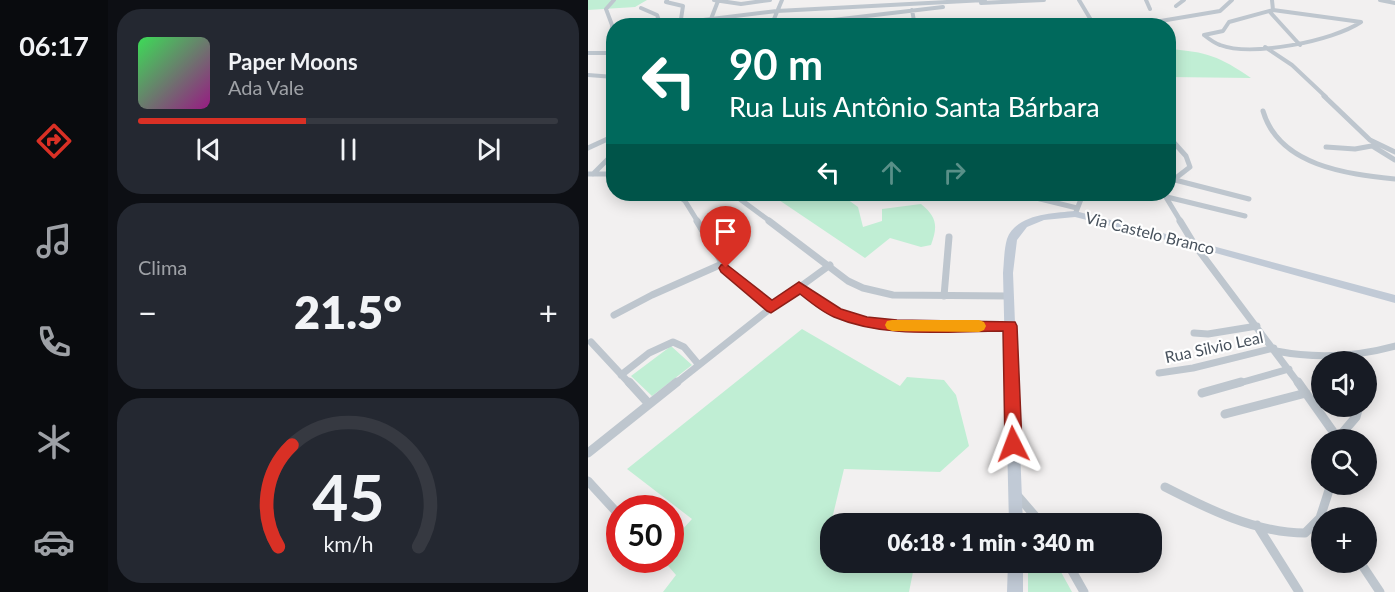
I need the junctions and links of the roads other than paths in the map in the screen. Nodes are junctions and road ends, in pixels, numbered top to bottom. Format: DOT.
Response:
graph roads {
  1 [pos="614,0"];
  2 [pos="667,0"];
  3 [pos="770,0"];
  4 [pos="782,0"];
  5 [pos="985,0"];
  6 [pos="1003,0"];
  7 [pos="1044,0"];
  8 [pos="1079,0"];
  9 [pos="1146,0"];
  10 [pos="1184,0"];
  11 [pos="1232,0"];
  12 [pos="1272,0"];
  13 [pos="1380,0"];
  14 [pos="716,1"];
  15 [pos="1021,1"];
  16 [pos="1395,3"];
  17 [pos="1176,6"];
  18 [pos="641,8"];
  19 [pos="1150,9"];
  20 [pos="912,10"];
  21 [pos="777,11"];
  22 [pos="1271,11"];
  23 [pos="609,18"];
  24 [pos="658,18"];
  25 [pos="681,18"];
  26 [pos="711,18"];
  27 [pos="719,18"];
  28 [pos="775,18"];
  29 [pos="854,18"];
  30 [pos="914,18"];
  31 [pos="1090,18"];
  32 [pos="1176,18"];
  33 [pos="1300,45"];
  34 [pos="1265,47"];
  35 [pos="606,51"];
  36 [pos="588,52"];
  37 [pos="598,53"];
  38 [pos="588,59"];
  39 [pos="588,75"];
  40 [pos="606,76"];
  41 [pos="1263,111"];
  42 [pos="606,140"];
  43 [pos="1176,145"];
  44 [pos="1374,145"];
  45 [pos="1326,147"];
  46 [pos="588,148"];
  47 [pos="1395,152"];
  48 [pos="606,160"];
  49 [pos="1395,160"];
  50 [pos="591,174"];
  51 [pos="1176,179"];
  52 [pos="1395,179"];
  53 [pos="1176,180"];
  54 [pos="1176,198"];
  55 [pos="1249,198"];
  56 [pos="685,201"];
  57 [pos="743,201"];
  58 [pos="1043,201"];
  59 [pos="1080,201"];
  60 [pos="1169,201"];
  61 [pos="1076,211"];
  62 [pos="1245,216"];
  63 [pos="949,237"];
  64 [pos="1194,244"];
  65 [pos="722,264"];
  66 [pos="830,265"];
  67 [pos="799,287"];
  68 [pos="944,296"];
  69 [pos="1008,296"];
  70 [pos="1395,299"];
  71 [pos="771,308"];
  72 [pos="614,315"];
  73 [pos="1010,326"];
  74 [pos="1257,326"];
  75 [pos="1194,333"];
  76 [pos="591,342"];
  77 [pos="1395,346"];
  78 [pos="1275,349"];
  79 [pos="1368,351"];
  80 [pos="1311,356"];
  81 [pos="699,365"];
  82 [pos="1289,369"];
  83 [pos="1159,373"];
  84 [pos="621,375"];
  85 [pos="1202,393"];
  86 [pos="1306,393"];
  87 [pos="649,404"];
  88 [pos="1225,414"];
  89 [pos="1356,417"];
  90 [pos="1331,429"];
  91 [pos="1346,429"];
  92 [pos="588,453"];
  93 [pos="588,481"];
  94 [pos="1165,487"];
  95 [pos="1016,494"];
  96 [pos="606,501"];
  97 [pos="1016,513"];
  98 [pos="1032,513"];
  99 [pos="1257,525"];
  100 [pos="1311,528"];
  101 [pos="1016,573"];
  102 [pos="1073,573"];
  103 [pos="1367,573"];
  104 [pos="1016,592"];
  105 [pos="1084,592"];
  106 [pos="1299,592"];
  107 [pos="1380,592"];
  1 -- 23 [label="street"];
  2 -- 25 [label="street"];
  3 -- 14 [label="street"];
  4 -- 21 [label="street"];
  5 -- 21 [label="street"];
  6 -- 15 [label="street"];
  6 -- 20 [label="street"];
  7 -- 15 [label="street"];
  8 -- 31 [label="street"];
  9 -- 19 [label="street"];
  10 -- 17 [label="street"];
  11 -- 32 [label="street"];
  12 -- 22 [label="street"];
  13 -- 16 [label="street"];
  14 -- 26 [label="street"];
  18 -- 24 [label="street"];
  20 -- 29 [label="street"];
  20 -- 30 [label="street"];
  21 -- 27 [label="street"];
  21 -- 28 [label="street"];
  22 -- 33 [label="street"];
  22 -- 33 [label="street"];
  22 -- 34 [label="street"];
  33 -- 34 [label="street"];
  34 -- 44 [label="street"];
  35 -- 37 [label="street"];
  36 -- 37 [label="street"];
  37 -- 38 [label="street"];
  39 -- 40 [label="street"];
  41 -- 52 [label="street"];
  42 -- 46 [label="street"];
  43 -- 51 [label="street"];
  44 -- 45 [label="street"];
  44 -- 47 [label="street"];
  44 -- 49 [label="street"];
  48 -- 50 [label="street"];
  53 -- 55 [label="street"];
  54 -- 62 [label="street"];
  56 -- 65 [label="street"];
  57 -- 66 [label="street"];
  58 -- 61 [label="street"];
  59 -- 61 [label="street"];
  60 -- 64 [label="street"];
  61 -- 64 [label="main road, Via Castelo Branco"];
  61 -- 69 [label="main road, Via Castelo Branco"];
  63 -- 68 [label="street"];
  64 -- 70 [label="main road, Via Castelo Branco"];
  64 -- 74 [label="street"];
  65 -- 71 [label="street"];
  65 -- 72 [label="street"];
  66 -- 67 [label="street"];
  66 -- 68 [label="street"];
  67 -- 71 [label="street"];
  67 -- 73 [label="street"];
  68 -- 69 [label="street"];
  69 -- 73 [label="main road, Via Castelo Branco"];
  71 -- 81 [label="street"];
  73 -- 95 [label="main road, Via Castelo Branco"];
  74 -- 75 [label="street"];
  74 -- 78 [label="street"];
  76 -- 84 [label="street"];
  77 -- 79 [label="street"];
  78 -- 80 [label="street"];
  78 -- 82 [label="street"];
  78 -- 83 [label="street, Rua Silvio Leal"];
  81 -- 84 [label="street"];
  81 -- 87 [label="street"];
  82 -- 85 [label="street"];
  82 -- 86 [label="street"];
  84 -- 87 [label="street"];
  86 -- 88 [label="street"];
  86 -- 90 [label="street"];
  87 -- 92 [label="street"];
  89 -- 91 [label="street"];
  93 -- 96 [label="street"];
  94 -- 99 [label="street"];
  95 -- 97 [label="main road, Via Castelo Branco"];
  95 -- 98 [label="street"];
  99 -- 100 [label="street"];
  99 -- 106 [label="street"];
  101 -- 104 [label="main road"];
  102 -- 105 [label="street"];
  103 -- 107 [label="street"];
}
